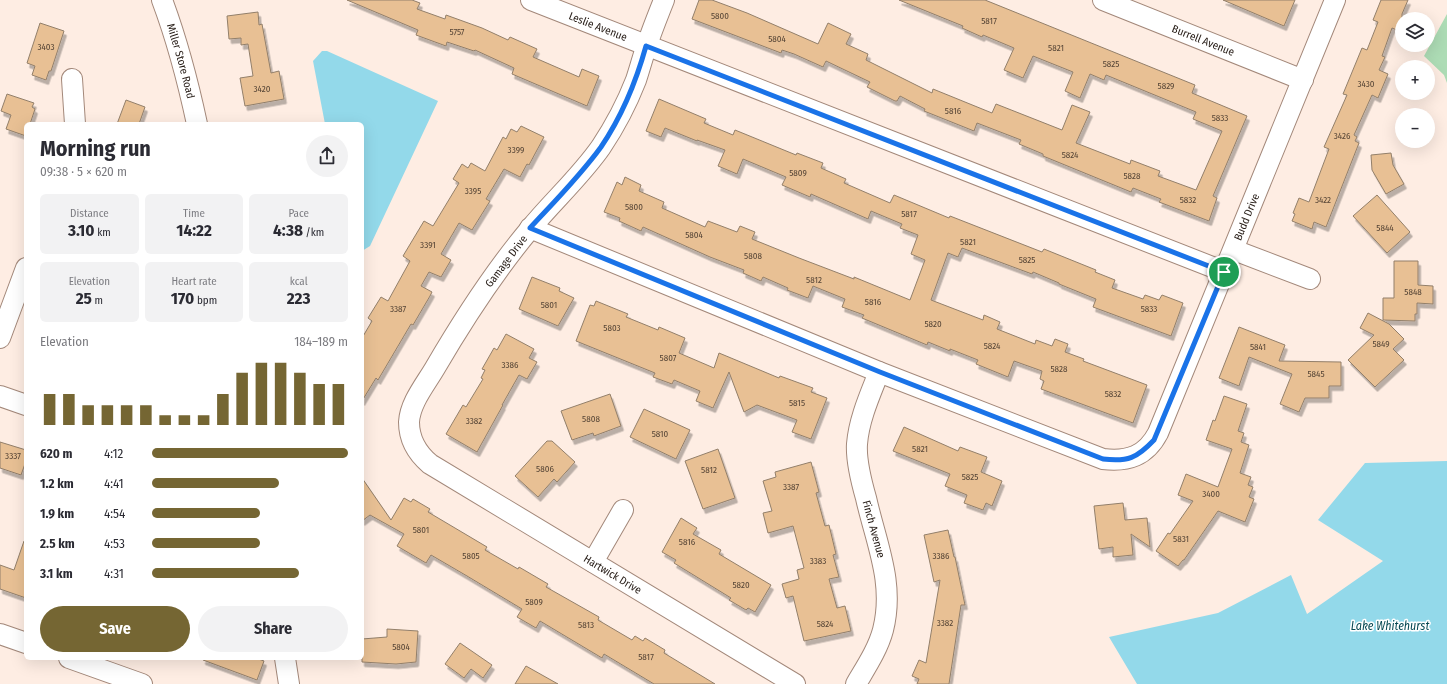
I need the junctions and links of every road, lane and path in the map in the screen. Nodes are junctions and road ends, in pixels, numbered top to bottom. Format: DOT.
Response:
graph roads {
  1 [pos="162,0"];
  2 [pos="531,0"];
  3 [pos="664,0"];
  4 [pos="1103,0"];
  5 [pos="1335,0"];
  6 [pos="646,46"];
  7 [pos="72,79"];
  8 [pos="1303,80"];
  9 [pos="75,122"];
  10 [pos="197,122"];
  11 [pos="530,228"];
  12 [pos="1234,250"];
  13 [pos="1224,272"];
  14 [pos="24,273"];
  15 [pos="1310,279"];
  16 [pos="0,338"];
  17 [pos="880,372"];
  18 [pos="0,396"];
  19 [pos="24,404"];
  20 [pos="430,464"];
  21 [pos="623,510"];
  22 [pos="593,562"];
  23 [pos="0,634"];
  24 [pos="24,642"];
  25 [pos="74,660"];
  26 [pos="285,660"];
  27 [pos="142,684"];
  28 [pos="289,684"];
  29 [pos="795,684"];
  30 [pos="856,684"];
  1 -- 10 [label="street, Miller Store Road"];
  2 -- 6 [label="street, Leslie Avenue"];
  3 -- 6 [label="street, Gamage Drive"];
  4 -- 8 [label="street, Burrell Avenue"];
  5 -- 8 [label="street, Budd Drive"];
  6 -- 11 [label="street, Gamage Drive"];
  6 -- 13 [label="street, Leslie Avenue"];
  7 -- 9 [label="street"];
  8 -- 12 [label="street, Budd Drive"];
  11 -- 17 [label="street, Budd Drive"];
  11 -- 20 [label="street, Gamage Drive"];
  12 -- 13 [label="street, Budd Drive"];
  12 -- 15 [label="street"];
  13 -- 17 [label="street, Budd Drive"];
  14 -- 16 [label="street"];
  17 -- 30 [label="street, Finch Avenue"];
  18 -- 19 [label="street"];
  20 -- 22 [label="street, Hartwick Drive"];
  21 -- 22 [label="street"];
  22 -- 29 [label="street, Hartwick Drive"];
  23 -- 24 [label="street"];
  25 -- 27 [label="street"];
  26 -- 28 [label="street"];
}
